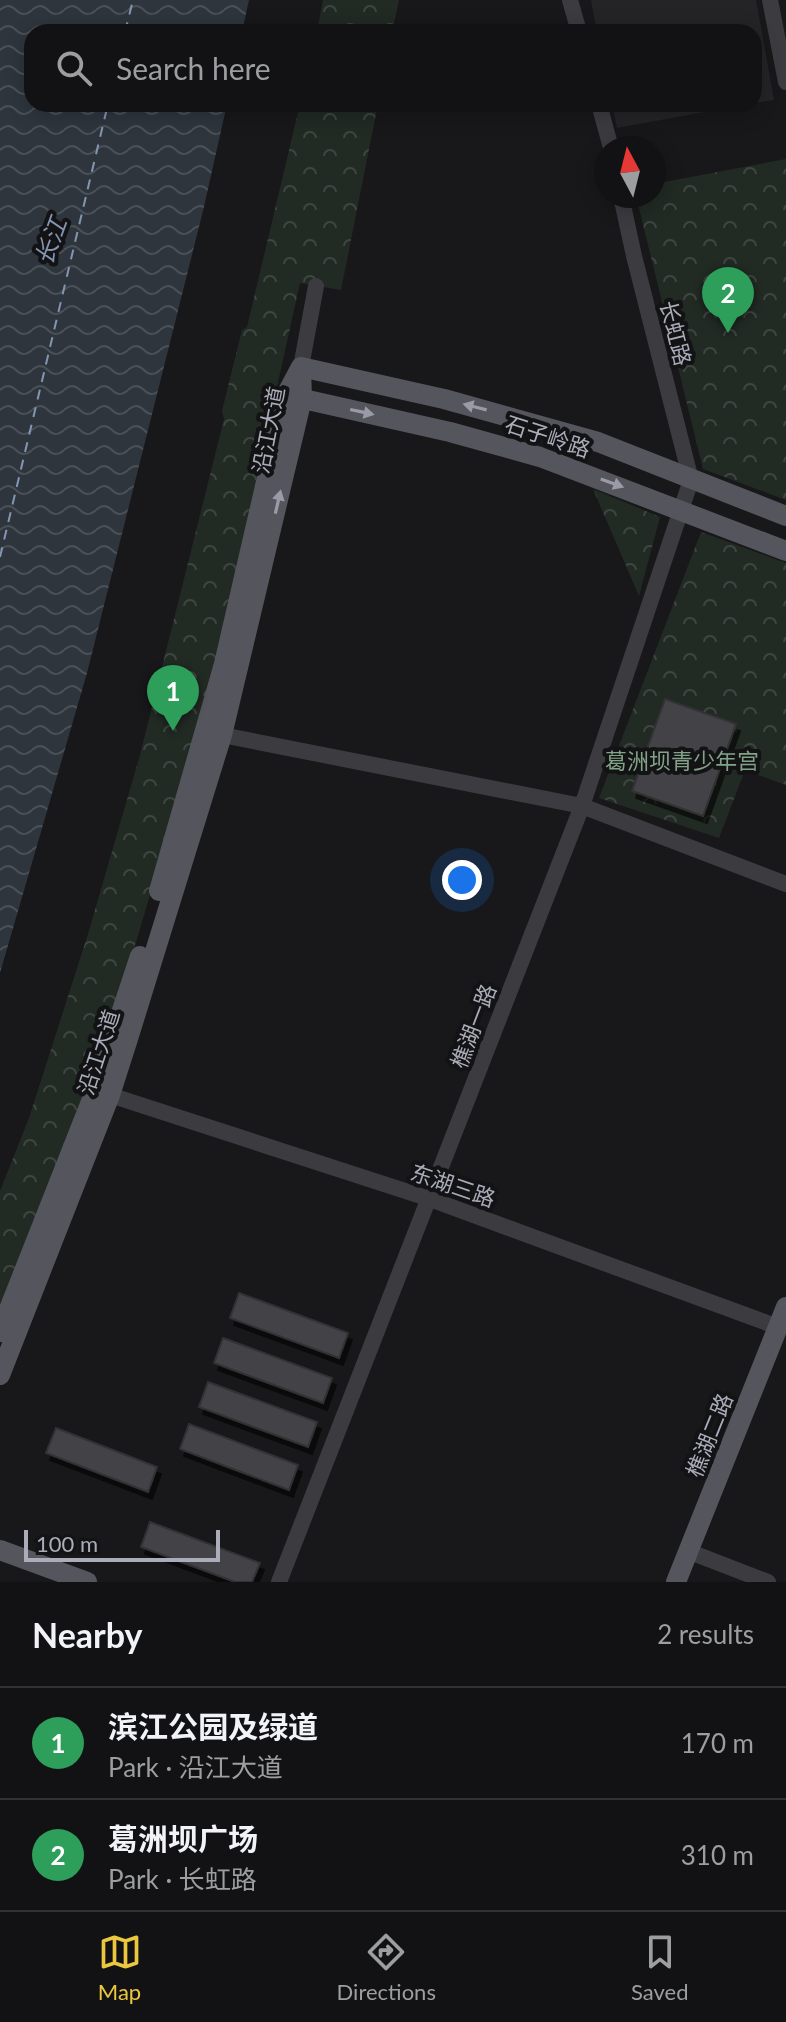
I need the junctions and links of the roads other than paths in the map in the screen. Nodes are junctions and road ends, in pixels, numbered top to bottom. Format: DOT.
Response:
graph roads {
  1 [pos="570,0"];
  2 [pos="770,0"];
  3 [pos="577,24"];
  4 [pos="786,82"];
  5 [pos="601,112"];
  6 [pos="608,136"];
  7 [pos="624,208"];
  8 [pos="316,286"];
  9 [pos="301,367"];
  10 [pos="294,397"];
  11 [pos="691,480"];
  12 [pos="680,511"];
  13 [pos="786,516"];
  14 [pos="786,551"];
  15 [pos="222,735"];
  16 [pos="582,806"];
  17 [pos="786,884"];
  18 [pos="110,1095"];
  19 [pos="430,1199"];
  20 [pos="786,1307"];
  21 [pos="0,1332"];
  22 [pos="782,1338"];
  23 [pos="0,1375"];
  24 [pos="0,1550"];
  25 [pos="698,1555"];
  26 [pos="87,1582"];
  27 [pos="279,1582"];
  28 [pos="676,1582"];
  29 [pos="688,1582"];
  30 [pos="768,1582"];
  1 -- 3 [label="street"];
  2 -- 4 [label="street"];
  5 -- 6 [label="street"];
  7 -- 11 [label="street, 长虹路"];
  8 -- 9 [label="street"];
  9 -- 10 [label="main road, 沿江大道"];
  11 -- 9 [label="main road, 石子岭路, one-way"];
  10 -- 12 [label="main road, 石子岭路, one-way"];
  15 -- 10 [label="main road, 沿江大道, one-way"];
  10 -- 21 [label="main road, 沿江大道"];
  11 -- 12 [label="street, 樵湖一路"];
  11 -- 13 [label="main road, 石子岭路"];
  12 -- 14 [label="main road, 石子岭路"];
  12 -- 16 [label="street, 樵湖一路"];
  15 -- 16 [label="street"];
  15 -- 18 [label="main road, 沿江大道"];
  16 -- 17 [label="street"];
  16 -- 19 [label="street, 樵湖一路"];
  18 -- 19 [label="street, 东湖三路"];
  18 -- 23 [label="main road, 沿江大道"];
  19 -- 22 [label="street, 东湖三路"];
  19 -- 27 [label="street, 樵湖一路"];
  20 -- 22 [label="main road, 樵湖二路"];
  22 -- 25 [label="main road, 樵湖二路"];
  22 -- 28 [label="main road, 樵湖二路"];
  24 -- 26 [label="main road"];
  25 -- 29 [label="main road, 樵湖二路"];
  25 -- 30 [label="street"];
}
